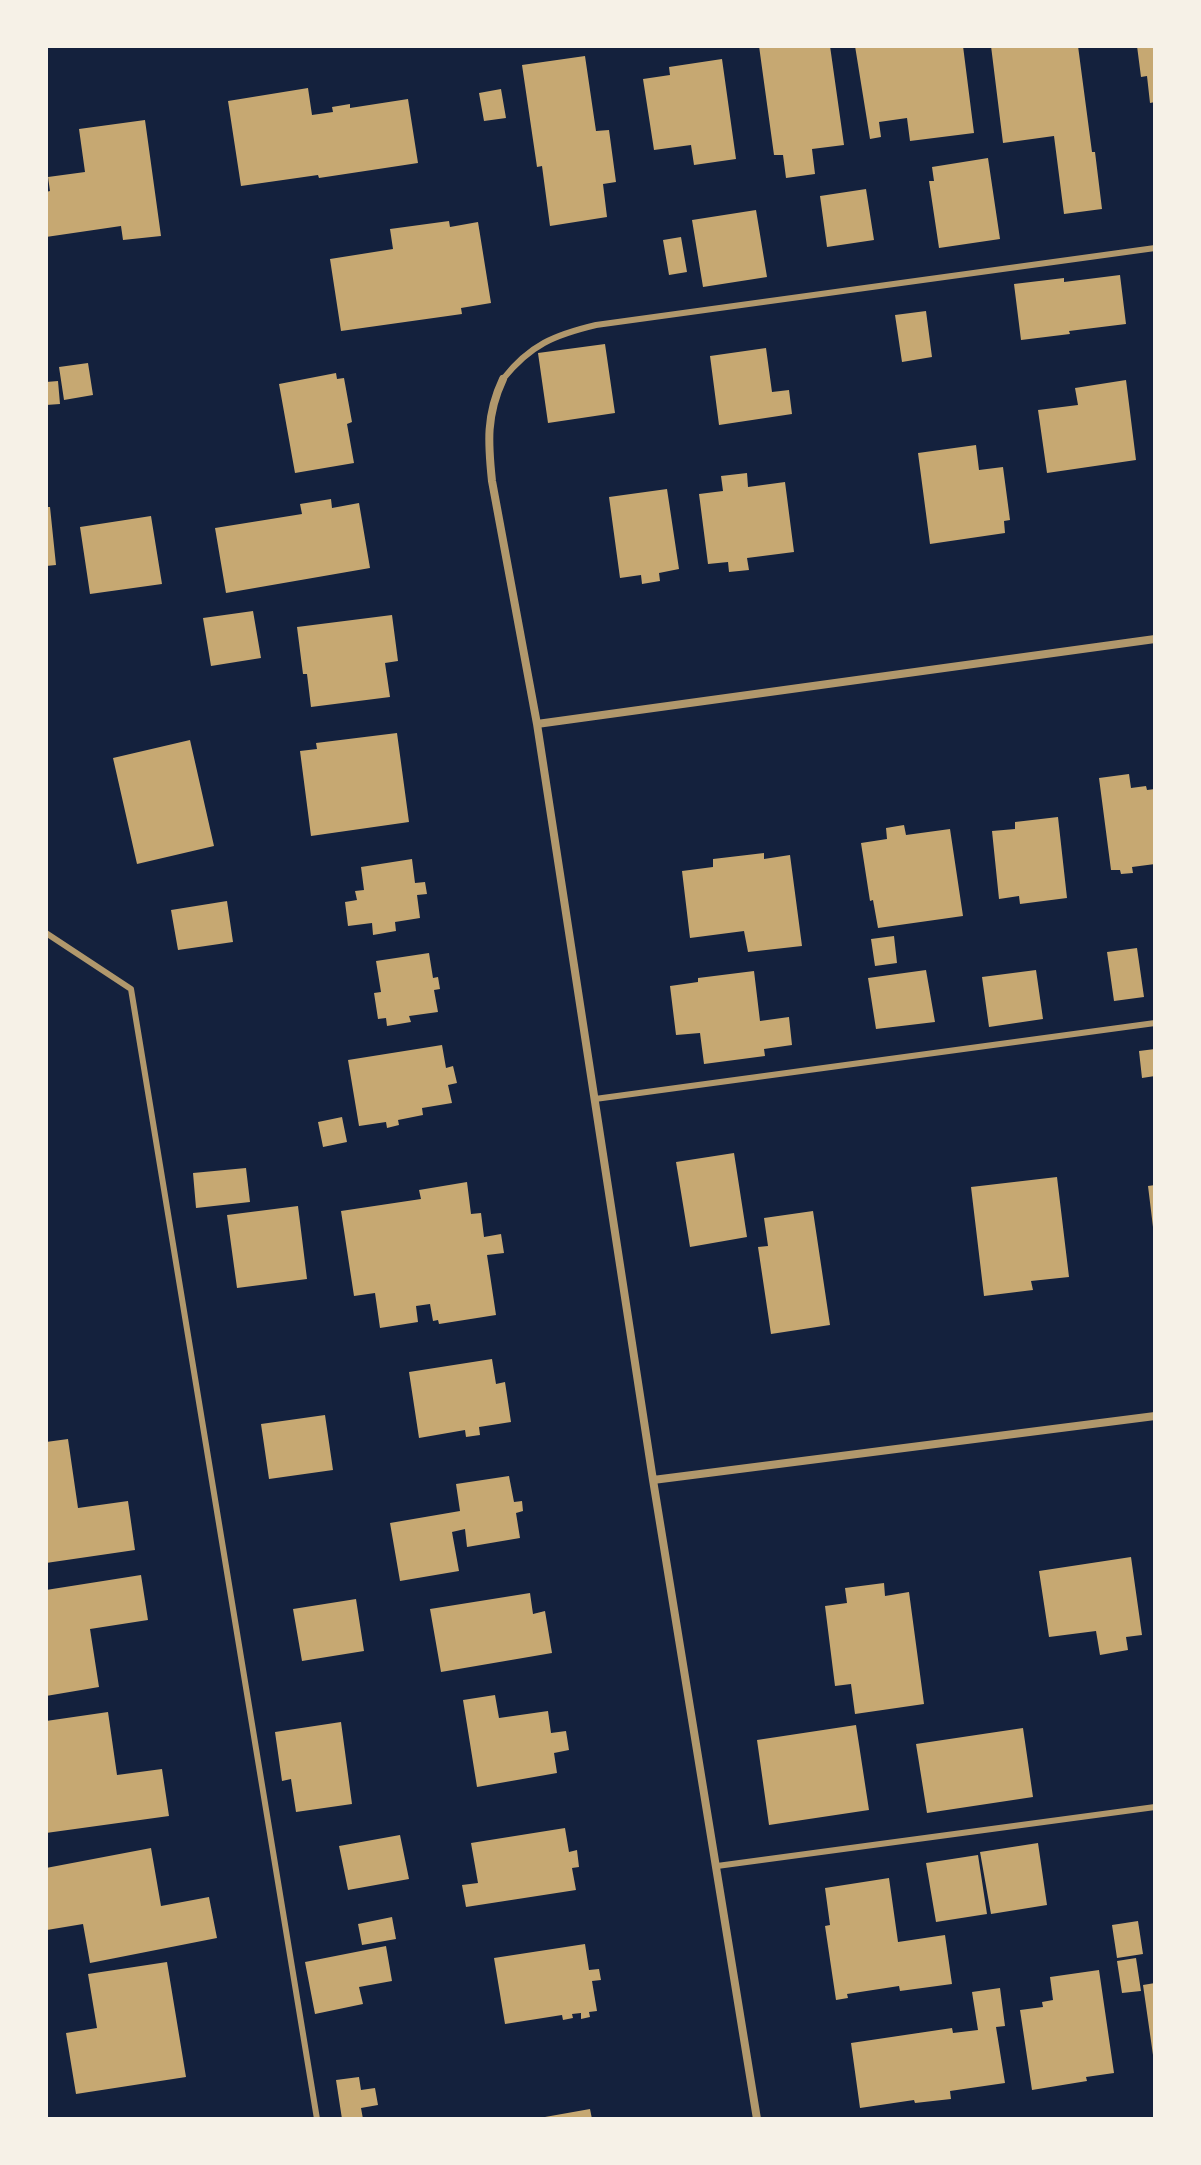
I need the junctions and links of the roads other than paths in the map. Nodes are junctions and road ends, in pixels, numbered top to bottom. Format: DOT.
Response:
graph roads {
  1 [pos="1155,248"];
  2 [pos="503,379"];
  3 [pos="1155,639"];
  4 [pos="537,724"];
  5 [pos="46,933"];
  6 [pos="1155,1023"];
  7 [pos="595,1099"];
  8 [pos="1155,1416"];
  9 [pos="653,1480"];
  10 [pos="1155,1807"];
  11 [pos="717,1866"];
  12 [pos="317,2119"];
  13 [pos="757,2119"];
  1 -- 2 [label="lane"];
  2 -- 4 [label="street"];
  3 -- 4 [label="street"];
  4 -- 7 [label="street"];
  5 -- 12 [label="lane"];
  6 -- 7 [label="lane"];
  7 -- 9 [label="street"];
  8 -- 9 [label="street"];
  9 -- 11 [label="street"];
  10 -- 11 [label="lane"];
  11 -- 13 [label="street"];
}
